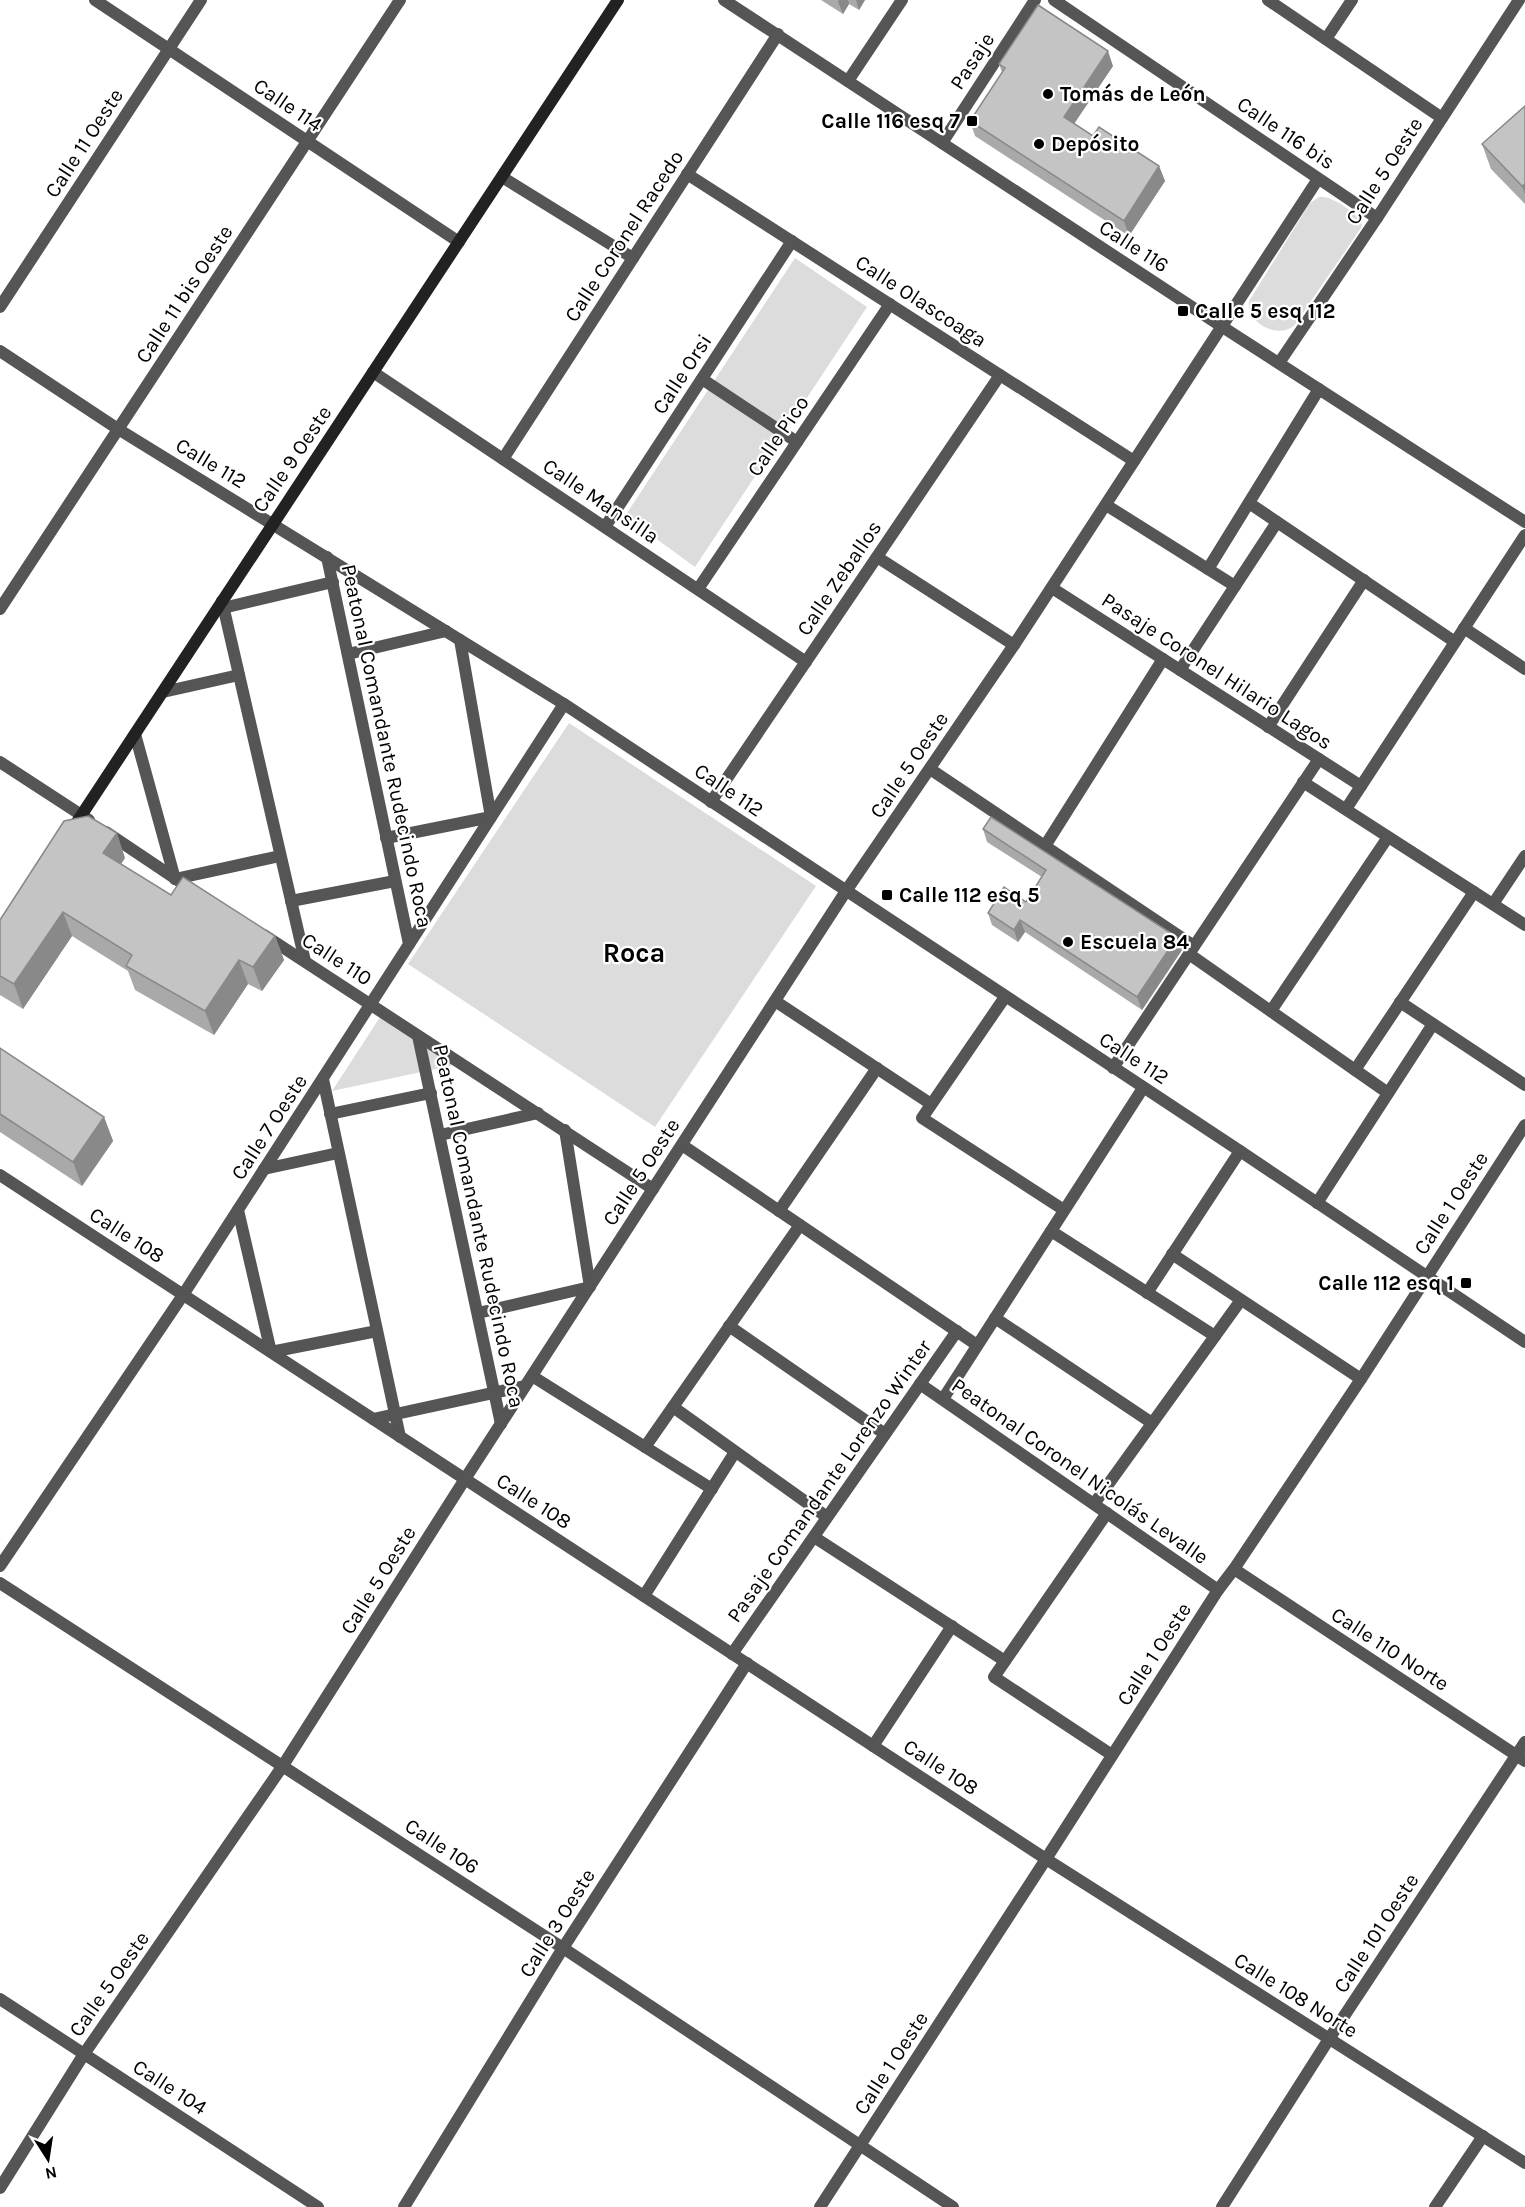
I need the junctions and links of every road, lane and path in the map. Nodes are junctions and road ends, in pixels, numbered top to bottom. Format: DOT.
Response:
graph roads {
  1 [pos="95,0"];
  2 [pos="201,0"];
  3 [pos="400,0"];
  4 [pos="618,0"];
  5 [pos="724,0"];
  6 [pos="902,0"];
  7 [pos="1035,0"];
  8 [pos="1054,0"];
  9 [pos="1268,0"];
  10 [pos="1352,0"];
  11 [pos="1519,0"];
  12 [pos="778,34"];
  13 [pos="1326,39"];
  14 [pos="169,49"];
  15 [pos="848,81"];
  16 [pos="1442,118"];
  17 [pos="307,141"];
  18 [pos="942,143"];
  19 [pos="687,174"];
  20 [pos="502,177"];
  21 [pos="1318,179"];
  22 [pos="1377,218"];
  23 [pos="792,241"];
  24 [pos="459,242"];
  25 [pos="633,258"];
  26 [pos="890,304"];
  27 [pos="0,307"];
  28 [pos="1221,326"];
  29 [pos="0,351"];
  30 [pos="1279,363"];
  31 [pos="373,372"];
  32 [pos="1000,375"];
  33 [pos="702,378"];
  34 [pos="1319,389"];
  35 [pos="118,429"];
  36 [pos="797,442"];
  37 [pos="503,459"];
  38 [pos="1134,461"];
  39 [pos="1249,503"];
  40 [pos="1106,505"];
  41 [pos="1277,522"];
  42 [pos="1525,522"];
  43 [pos="273,523"];
  44 [pos="605,527"];
  45 [pos="1525,535"];
  46 [pos="327,557"];
  47 [pos="877,557"];
  48 [pos="1209,569"];
  49 [pos="1364,580"];
  50 [pos="333,582"];
  51 [pos="1235,586"];
  52 [pos="1052,588"];
  53 [pos="698,589"];
  54 [pos="222,604"];
  55 [pos="0,609"];
  56 [pos="1464,628"];
  57 [pos="446,631"];
  58 [pos="460,640"];
  59 [pos="1455,642"];
  60 [pos="1014,645"];
  61 [pos="348,654"];
  62 [pos="1163,659"];
  63 [pos="806,662"];
  64 [pos="1525,669"];
  65 [pos="1180,670"];
  66 [pos="238,675"];
  67 [pos="163,692"];
  68 [pos="564,704"];
  69 [pos="1268,727"];
  70 [pos="135,734"];
  71 [pos="1318,759"];
  72 [pos="0,762"];
  73 [pos="930,769"];
  74 [pos="1304,782"];
  75 [pos="1361,786"];
  76 [pos="711,802"];
  77 [pos="1346,810"];
  78 [pos="82,815"];
  79 [pos="491,817"];
  80 [pos="1388,837"];
  81 [pos="386,838"];
  82 [pos="63,844"];
  83 [pos="1045,846"];
  84 [pos="280,856"];
  85 [pos="1525,856"];
  86 [pos="175,879"];
  87 [pos="395,881"];
  88 [pos="846,891"];
  89 [pos="1474,892"];
  90 [pos="205,898"];
  91 [pos="291,901"];
  92 [pos="1493,904"];
  93 [pos="1525,925"];
  94 [pos="255,930"];
  95 [pos="409,944"];
  96 [pos="1192,950"];
  97 [pos="305,961"];
  98 [pos="1005,996"];
  99 [pos="775,1001"];
  100 [pos="1400,1002"];
  101 [pos="370,1004"];
  102 [pos="1271,1011"];
  103 [pos="1433,1024"];
  104 [pos="418,1036"];
  105 [pos="877,1068"];
  106 [pos="1113,1068"];
  107 [pos="1355,1070"];
  108 [pos="322,1079"];
  109 [pos="1525,1085"];
  110 [pos="1143,1088"];
  111 [pos="431,1093"];
  112 [pos="1388,1093"];
  113 [pos="931,1104"];
  114 [pos="538,1113"];
  115 [pos="330,1114"];
  116 [pos="1525,1125"];
  117 [pos="565,1130"];
  118 [pos="440,1135"];
  119 [pos="681,1145"];
  120 [pos="1240,1151"];
  121 [pos="338,1153"];
  122 [pos="264,1168"];
  123 [pos="0,1175"];
  124 [pos="653,1189"];
  125 [pos="1317,1203"];
  126 [pos="238,1210"];
  127 [pos="1064,1210"];
  128 [pos="779,1211"];
  129 [pos="800,1225"];
  130 [pos="1051,1231"];
  131 [pos="1172,1254"];
  132 [pos="1427,1276"];
  133 [pos="590,1287"];
  134 [pos="1147,1293"];
  135 [pos="183,1295"];
  136 [pos="1241,1300"];
  137 [pos="478,1313"];
  138 [pos="995,1318"];
  139 [pos="729,1326"];
  140 [pos="377,1330"];
  141 [pos="957,1331"];
  142 [pos="1215,1336"];
  143 [pos="1525,1342"];
  144 [pos="977,1345"];
  145 [pos="271,1352"];
  146 [pos="1361,1379"];
  147 [pos="529,1381"];
  148 [pos="920,1384"];
  149 [pos="495,1392"];
  150 [pos="943,1399"];
  151 [pos="673,1407"];
  152 [pos="395,1414"];
  153 [pos="373,1419"];
  154 [pos="1152,1423"];
  155 [pos="501,1424"];
  156 [pos="885,1434"];
  157 [pos="400,1437"];
  158 [pos="645,1447"];
  159 [pos="735,1452"];
  160 [pos="465,1479"];
  161 [pos="712,1489"];
  162 [pos="1094,1504"];
  163 [pos="1107,1513"];
  164 [pos="827,1517"];
  165 [pos="814,1537"];
  166 [pos="0,1566"];
  167 [pos="1234,1569"];
  168 [pos="0,1582"];
  169 [pos="1218,1590"];
  170 [pos="644,1596"];
  171 [pos="952,1626"];
  172 [pos="732,1654"];
  173 [pos="1005,1661"];
  174 [pos="747,1664"];
  175 [pos="1525,1742"];
  176 [pos="873,1746"];
  177 [pos="1112,1755"];
  178 [pos="1521,1758"];
  179 [pos="282,1767"];
  180 [pos="1046,1859"];
  181 [pos="563,1948"];
  182 [pos="0,1999"];
  183 [pos="1329,2039"];
  184 [pos="84,2054"];
  185 [pos="1483,2136"];
  186 [pos="861,2144"];
  187 [pos="1525,2163"];
  188 [pos="0,2188"];
  189 [pos="318,2207"];
  190 [pos="404,2207"];
  191 [pos="820,2207"];
  192 [pos="953,2207"];
  193 [pos="1222,2207"];
  194 [pos="1435,2207"];
  1 -- 14 [label="street, Calle 114"];
  2 -- 14 [label="street, Calle 11 Oeste"];
  3 -- 17 [label="street, Calle 11 bis Oeste"];
  4 -- 20 [label="main road, Calle 9 Oeste"];
  5 -- 12 [label="street, Calle 116"];
  6 -- 15 [label="street"];
  7 -- 18 [label="street, Pasaje"];
  8 -- 21 [label="street, Calle 116 bis"];
  9 -- 13 [label="street"];
  10 -- 13 [label="street"];
  11 -- 16 [label="street, Calle 5 Oeste"];
  12 -- 15 [label="street, Calle 116"];
  12 -- 19 [label="street, Calle Coronel Racedo"];
  13 -- 16 [label="street"];
  14 -- 17 [label="street, Calle 114"];
  14 -- 27 [label="street, Calle 11 Oeste"];
  15 -- 18 [label="street, Calle 116"];
  16 -- 22 [label="street, Calle 5 Oeste"];
  17 -- 24 [label="street, Calle 114"];
  17 -- 35 [label="street, Calle 11 bis Oeste"];
  18 -- 28 [label="street, Calle 116"];
  19 -- 23 [label="street, Calle Olascoaga"];
  19 -- 25 [label="street, Calle Coronel Racedo"];
  20 -- 24 [label="main road, Calle 9 Oeste"];
  20 -- 25 [label="street"];
  21 -- 22 [label="street, Calle 116 bis"];
  21 -- 28 [label="street, Calle 5 Oeste"];
  22 -- 30 [label="street, Calle 5 Oeste"];
  23 -- 26 [label="street, Calle Olascoaga"];
  23 -- 33 [label="street, Calle Orsi"];
  24 -- 31 [label="main road, Calle 9 Oeste"];
  25 -- 37 [label="street, Calle Coronel Racedo"];
  26 -- 32 [label="street, Calle Olascoaga"];
  26 -- 36 [label="street, Calle Pico"];
  28 -- 30 [label="street, Calle 116"];
  28 -- 38 [label="street, Calle 5 Oeste"];
  29 -- 35 [label="street, Calle 112"];
  30 -- 34 [label="street, Calle 116"];
  31 -- 37 [label="street, Calle Mansilla"];
  31 -- 43 [label="main road, Calle 9 Oeste"];
  32 -- 38 [label="street, Calle Olascoaga"];
  32 -- 47 [label="street, Calle Zeballos"];
  33 -- 36 [label="street"];
  33 -- 44 [label="street, Calle Orsi"];
  34 -- 39 [label="street"];
  34 -- 42 [label="street, Calle 116"];
  35 -- 43 [label="street, Calle 112"];
  35 -- 55 [label="street, Calle 11 bis Oeste"];
  36 -- 53 [label="street, Calle Pico"];
  37 -- 44 [label="street, Calle Mansilla"];
  38 -- 40 [label="street, Calle 5 Oeste"];
  39 -- 41 [label="street"];
  39 -- 48 [label="street"];
  40 -- 48 [label="street"];
  40 -- 52 [label="street, Calle 5 Oeste"];
  41 -- 49 [label="street"];
  41 -- 51 [label="street"];
  43 -- 46 [label="street, Calle 112"];
  43 -- 54 [label="main road, Calle 9 Oeste"];
  44 -- 53 [label="street, Calle Mansilla"];
  45 -- 56 [label="street"];
  46 -- 50 [label="street, Peatonal Comandante Rudecindo Roca"];
  46 -- 57 [label="street, Calle 112"];
  47 -- 60 [label="street"];
  47 -- 63 [label="street, Calle Zeballos"];
  48 -- 51 [label="street"];
  49 -- 59 [label="street"];
  49 -- 69 [label="street"];
  50 -- 54 [label="street"];
  50 -- 61 [label="street, Peatonal Comandante Rudecindo Roca"];
  51 -- 65 [label="street"];
  52 -- 60 [label="street, Calle 5 Oeste"];
  52 -- 62 [label="street, Pasaje Coronel Hilario Lagos"];
  53 -- 63 [label="street, Calle Mansilla"];
  54 -- 66 [label="street"];
  54 -- 67 [label="main road, Calle 9 Oeste"];
  56 -- 59 [label="street"];
  56 -- 64 [label="street"];
  57 -- 58 [label="street, Calle 112"];
  57 -- 61 [label="street"];
  58 -- 68 [label="street, Calle 112"];
  58 -- 79 [label="street"];
  59 -- 75 [label="street"];
  60 -- 73 [label="street, Calle 5 Oeste"];
  61 -- 81 [label="street, Peatonal Comandante Rudecindo Roca"];
  62 -- 65 [label="street, Pasaje Coronel Hilario Lagos"];
  62 -- 83 [label="street"];
  63 -- 76 [label="street, Calle Zeballos"];
  65 -- 69 [label="street, Pasaje Coronel Hilario Lagos"];
  66 -- 67 [label="street"];
  66 -- 84 [label="street"];
  67 -- 70 [label="main road, Calle 9 Oeste"];
  68 -- 76 [label="street, Calle 112"];
  68 -- 79 [label="street, Calle 7 Oeste"];
  69 -- 71 [label="street, Pasaje Coronel Hilario Lagos"];
  70 -- 78 [label="main road, Calle 9 Oeste"];
  70 -- 86 [label="street"];
  71 -- 74 [label="street"];
  71 -- 75 [label="street, Pasaje Coronel Hilario Lagos"];
  72 -- 78 [label="street"];
  73 -- 83 [label="street"];
  73 -- 88 [label="street, Calle 5 Oeste"];
  74 -- 77 [label="street"];
  74 -- 96 [label="street"];
  75 -- 77 [label="street"];
  76 -- 88 [label="street, Calle 112"];
  77 -- 80 [label="street"];
  78 -- 82 [label="main road, Calle 9 Oeste"];
  78 -- 86 [label="street"];
  79 -- 81 [label="street"];
  79 -- 95 [label="street, Calle 7 Oeste"];
  80 -- 89 [label="street"];
  80 -- 102 [label="street"];
  81 -- 87 [label="street, Peatonal Comandante Rudecindo Roca"];
  83 -- 96 [label="street"];
  84 -- 86 [label="street"];
  84 -- 91 [label="street"];
  85 -- 92 [label="street"];
  86 -- 90 [label="street"];
  87 -- 91 [label="street"];
  87 -- 95 [label="street, Peatonal Comandante Rudecindo Roca"];
  88 -- 98 [label="street, Calle 112"];
  88 -- 99 [label="street, Calle 5 Oeste"];
  89 -- 92 [label="street"];
  89 -- 100 [label="street"];
  91 -- 97 [label="street"];
  92 -- 93 [label="street"];
  94 -- 97 [label="street, Calle 110"];
  95 -- 101 [label="street, Calle 7 Oeste"];
  96 -- 102 [label="street"];
  96 -- 106 [label="street"];
  97 -- 101 [label="street, Calle 110"];
  98 -- 106 [label="street, Calle 112"];
  98 -- 113 [label="street"];
  99 -- 105 [label="street"];
  99 -- 119 [label="street, Calle 5 Oeste"];
  100 -- 103 [label="street"];
  100 -- 107 [label="street"];
  101 -- 104 [label="street, Calle 110"];
  101 -- 108 [label="street, Calle 7 Oeste"];
  102 -- 107 [label="street"];
  103 -- 109 [label="street"];
  103 -- 112 [label="street"];
  104 -- 111 [label="street, Peatonal Comandante Rudecindo Roca"];
  104 -- 114 [label="street, Calle 110"];
  105 -- 113 [label="street"];
  105 -- 128 [label="street"];
  106 -- 110 [label="street, Calle 112"];
  107 -- 112 [label="street"];
  108 -- 115 [label="street"];
  108 -- 122 [label="street, Calle 7 Oeste"];
  110 -- 120 [label="street, Calle 112"];
  110 -- 127 [label="street"];
  111 -- 115 [label="street"];
  111 -- 118 [label="street, Peatonal Comandante Rudecindo Roca"];
  112 -- 125 [label="street"];
  113 -- 127 [label="street"];
  114 -- 117 [label="street, Calle 110"];
  114 -- 118 [label="street"];
  115 -- 121 [label="street"];
  116 -- 132 [label="street, Calle 1 Oeste"];
  117 -- 124 [label="street, Calle 110"];
  117 -- 133 [label="street"];
  118 -- 137 [label="street, Peatonal Comandante Rudecindo Roca"];
  119 -- 124 [label="street, Calle 5 Oeste"];
  119 -- 128 [label="street"];
  120 -- 125 [label="street, Calle 112"];
  120 -- 131 [label="street"];
  121 -- 122 [label="street"];
  121 -- 140 [label="street"];
  122 -- 126 [label="street, Calle 7 Oeste"];
  123 -- 135 [label="street, Calle 108"];
  124 -- 133 [label="street, Calle 5 Oeste"];
  125 -- 132 [label="street, Calle 112"];
  126 -- 135 [label="street, Calle 7 Oeste"];
  126 -- 145 [label="street"];
  127 -- 130 [label="street"];
  128 -- 129 [label="street"];
  129 -- 139 [label="street"];
  129 -- 141 [label="street"];
  130 -- 134 [label="street"];
  130 -- 138 [label="street"];
  131 -- 134 [label="street"];
  131 -- 136 [label="street"];
  132 -- 143 [label="street, Calle 112"];
  132 -- 146 [label="street, Calle 1 Oeste"];
  133 -- 137 [label="street"];
  133 -- 147 [label="street, Calle 5 Oeste"];
  134 -- 142 [label="street"];
  135 -- 145 [label="street, Calle 108"];
  135 -- 166 [label="street, Calle 7 Oeste"];
  136 -- 142 [label="street"];
  136 -- 146 [label="street"];
  137 -- 149 [label="street, Peatonal Comandante Rudecindo Roca"];
  138 -- 144 [label="street"];
  138 -- 154 [label="street"];
  139 -- 151 [label="street"];
  139 -- 156 [label="street"];
  140 -- 145 [label="street"];
  140 -- 152 [label="street"];
  141 -- 144 [label="street"];
  141 -- 148 [label="street, Pasaje Comandante Lorenzo Winter"];
  142 -- 154 [label="street"];
  144 -- 150 [label="street"];
  145 -- 153 [label="street, Calle 108"];
  146 -- 167 [label="street, Calle 1 Oeste"];
  147 -- 149 [label="street"];
  147 -- 155 [label="street, Calle 5 Oeste"];
  147 -- 158 [label="street"];
  148 -- 150 [label="street, Peatonal Coronel Nicolás Levalle"];
  148 -- 156 [label="street, Pasaje Comandante Lorenzo Winter"];
  149 -- 152 [label="street"];
  149 -- 155 [label="street, Peatonal Comandante Rudecindo Roca"];
  150 -- 162 [label="street, Peatonal Coronel Nicolás Levalle"];
  151 -- 158 [label="street"];
  151 -- 159 [label="street"];
  152 -- 153 [label="street"];
  152 -- 157 [label="street"];
  153 -- 157 [label="street, Calle 108"];
  154 -- 162 [label="street"];
  155 -- 160 [label="street, Calle 5 Oeste"];
  156 -- 164 [label="street, Pasaje Comandante Lorenzo Winter"];
  157 -- 160 [label="street, Calle 108"];
  158 -- 161 [label="street"];
  159 -- 161 [label="street"];
  159 -- 164 [label="street"];
  160 -- 170 [label="street, Calle 108"];
  160 -- 179 [label="street, Calle 5 Oeste"];
  161 -- 170 [label="street"];
  162 -- 163 [label="street, Peatonal Coronel Nicolás Levalle"];
  163 -- 169 [label="street, Peatonal Coronel Nicolás Levalle"];
  163 -- 173 [label="street"];
  164 -- 165 [label="street, Pasaje Comandante Lorenzo Winter"];
  165 -- 171 [label="street"];
  165 -- 172 [label="street, Pasaje Comandante Lorenzo Winter"];
  167 -- 169 [label="street, Calle 1 Oeste"];
  167 -- 178 [label="street, Calle 110 Norte"];
  168 -- 179 [label="street, Calle 106"];
  169 -- 177 [label="street, Calle 1 Oeste"];
  170 -- 172 [label="street, Calle 108"];
  171 -- 173 [label="street"];
  171 -- 176 [label="street"];
  172 -- 174 [label="street, Calle 108"];
  173 -- 177 [label="street"];
  174 -- 176 [label="street, Calle 108"];
  174 -- 181 [label="street, Calle 3 Oeste"];
  175 -- 178 [label="street, Calle 101 Oeste"];
  176 -- 180 [label="street, Calle 108"];
  177 -- 180 [label="street, Calle 1 Oeste"];
  178 -- 183 [label="street, Calle 101 Oeste"];
  179 -- 181 [label="street, Calle 106"];
  179 -- 184 [label="street, Calle 5 Oeste"];
  180 -- 183 [label="street, Calle 108 Norte"];
  180 -- 186 [label="street, Calle 1 Oeste"];
  181 -- 186 [label="street, Calle 106"];
  181 -- 190 [label="street, Calle 3 Oeste"];
  182 -- 184 [label="street, Calle 104"];
  183 -- 185 [label="street, Calle 108 Norte"];
  183 -- 193 [label="street, Calle 101 Oeste"];
  184 -- 188 [label="street, Calle 5 Oeste"];
  184 -- 189 [label="street, Calle 104"];
  185 -- 187 [label="street, Calle 108 Norte"];
  185 -- 194 [label="street"];
  186 -- 191 [label="street, Calle 1 Oeste"];
  186 -- 192 [label="street, Calle 106"];
}
